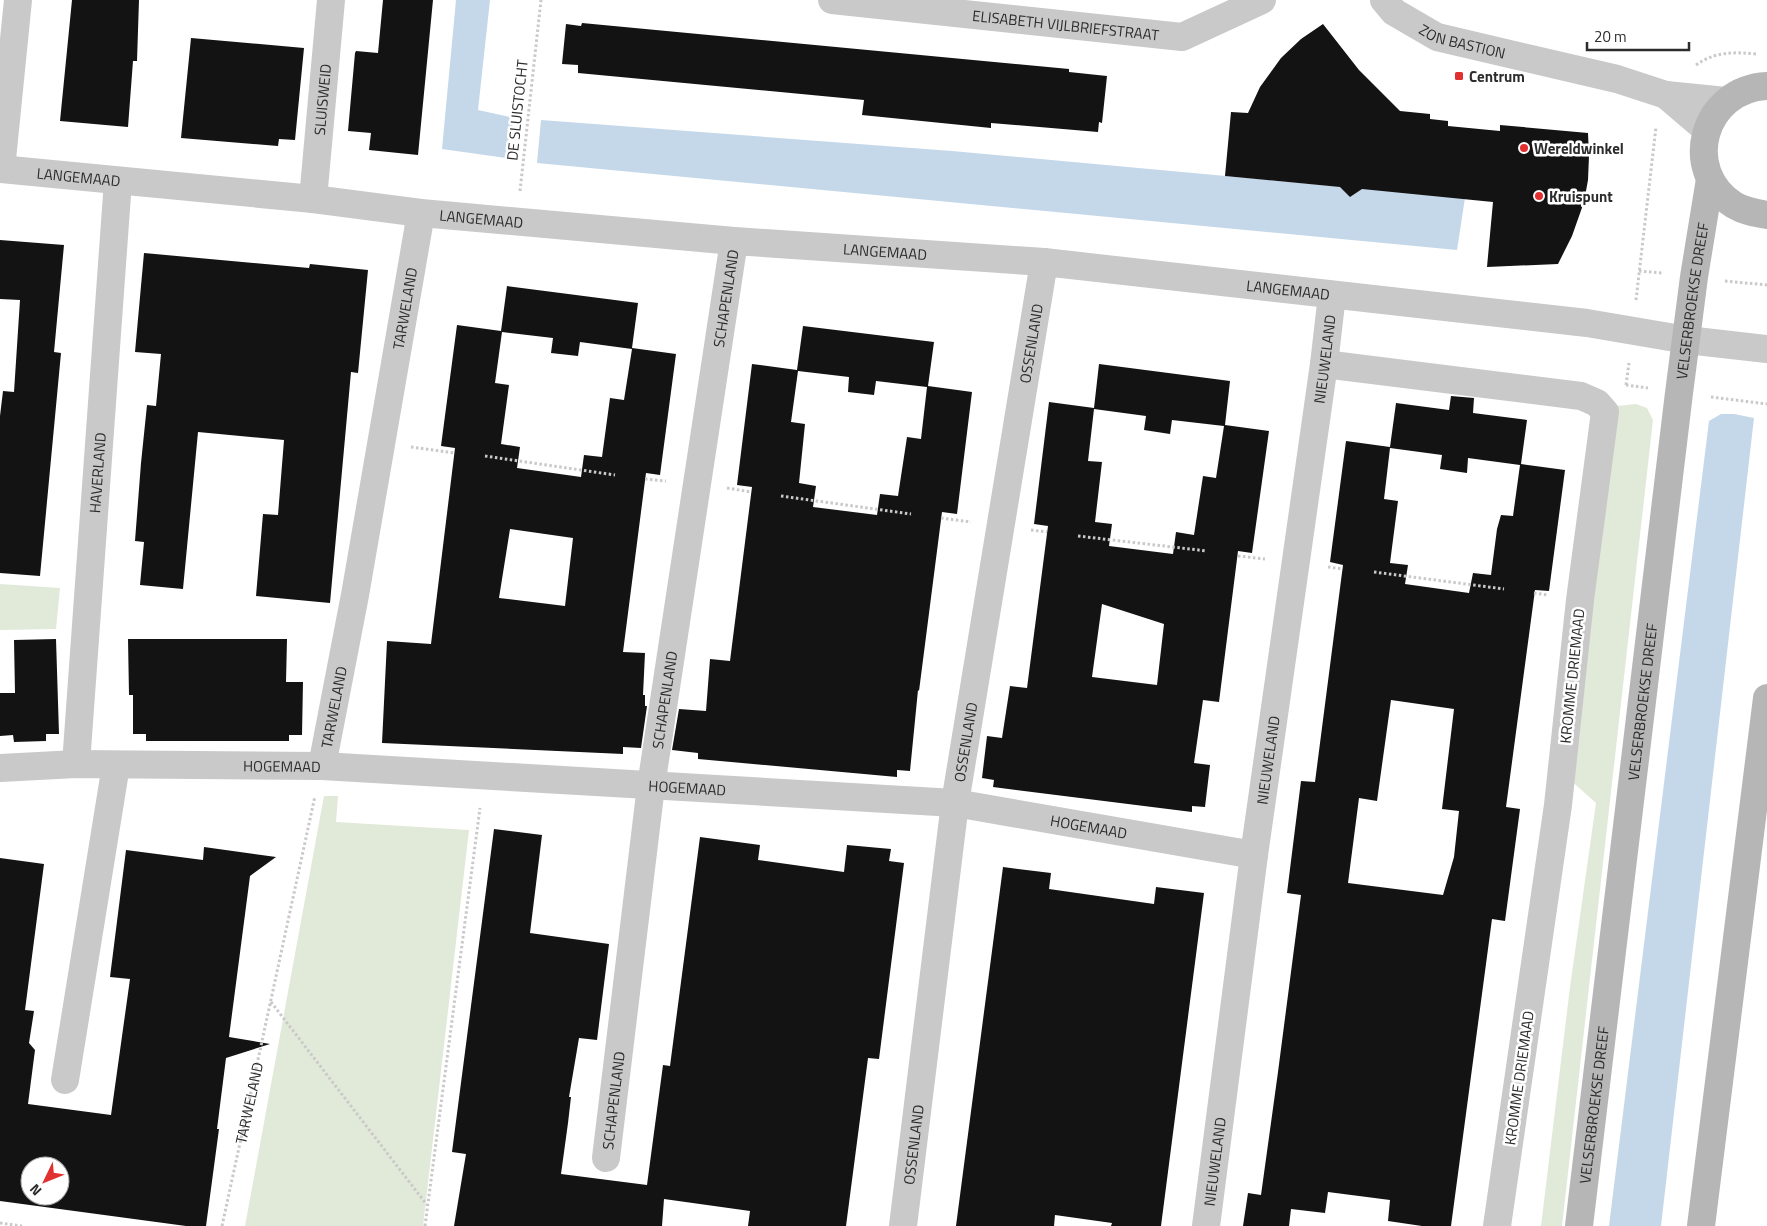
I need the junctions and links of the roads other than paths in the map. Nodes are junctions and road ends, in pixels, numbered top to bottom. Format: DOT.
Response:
graph roads {
  1 [pos="18,0"];
  2 [pos="331,0"];
  3 [pos="832,0"];
  4 [pos="1262,0"];
  5 [pos="1384,0"];
  6 [pos="873,2"];
  7 [pos="1767,86"];
  8 [pos="1666,95"];
  9 [pos="1726,101"];
  10 [pos="1706,130"];
  11 [pos="1,169"];
  12 [pos="1710,179"];
  13 [pos="118,181"];
  14 [pos="313,198"];
  15 [pos="421,213"];
  16 [pos="1767,215"];
  17 [pos="734,241"];
  18 [pos="1044,262"];
  19 [pos="1332,295"];
  20 [pos="1687,340"];
  21 [pos="1767,349"];
  22 [pos="1324,364"];
  23 [pos="1767,698"];
  24 [pos="76,764"];
  25 [pos="116,765"];
  26 [pos="322,766"];
  27 [pos="0,768"];
  28 [pos="651,786"];
  29 [pos="956,803"];
  30 [pos="1254,855"];
  31 [pos="65,1080"];
  32 [pos="606,1158"];
  33 [pos="903,1226"];
  34 [pos="1206,1226"];
  35 [pos="1497,1226"];
  36 [pos="1579,1226"];
  37 [pos="1701,1226"];
  1 -- 11 [label="street"];
  2 -- 14 [label="street, SLUISWEID"];
  3 -- 6 [label="street, ELISABETH VIJLBRIEFSTRAAT"];
  4 -- 6 [label="street, ELISABETH VIJLBRIEFSTRAAT"];
  5 -- 8 [label="street, ZON BASTION"];
  7 -- 9 [label="main road"];
  8 -- 9 [label="street, ZON BASTION"];
  8 -- 10 [label="street, ZON BASTION"];
  9 -- 10 [label="main road"];
  10 -- 12 [label="main road"];
  11 -- 13 [label="street, LANGEMAAD"];
  12 -- 16 [label="main road"];
  12 -- 20 [label="main road, VELSERBROEKSE DREEF"];
  13 -- 14 [label="street, LANGEMAAD"];
  13 -- 24 [label="street, HAVERLAND"];
  14 -- 15 [label="street, LANGEMAAD"];
  15 -- 17 [label="street, LANGEMAAD"];
  15 -- 26 [label="street, TARWELAND"];
  17 -- 18 [label="street, LANGEMAAD"];
  17 -- 28 [label="street, SCHAPENLAND"];
  18 -- 19 [label="street, LANGEMAAD"];
  18 -- 29 [label="street, OSSENLAND"];
  19 -- 20 [label="street, LANGEMAAD"];
  19 -- 22 [label="street, NIEUWELAND"];
  20 -- 21 [label="street, LANGEMAAD"];
  20 -- 36 [label="main road, VELSERBROEKSE DREEF"];
  22 -- 30 [label="street, NIEUWELAND"];
  22 -- 35 [label="street, KROMME DRIEMAAD"];
  23 -- 37 [label="main road"];
  24 -- 25 [label="street, HOGEMAAD"];
  24 -- 27 [label="street, HOGEMAAD"];
  25 -- 26 [label="street, HOGEMAAD"];
  25 -- 31 [label="street"];
  26 -- 28 [label="street, HOGEMAAD"];
  28 -- 29 [label="street, HOGEMAAD"];
  28 -- 32 [label="street, SCHAPENLAND"];
  29 -- 30 [label="street, HOGEMAAD"];
  29 -- 33 [label="street, OSSENLAND"];
  30 -- 34 [label="street, NIEUWELAND"];
}
